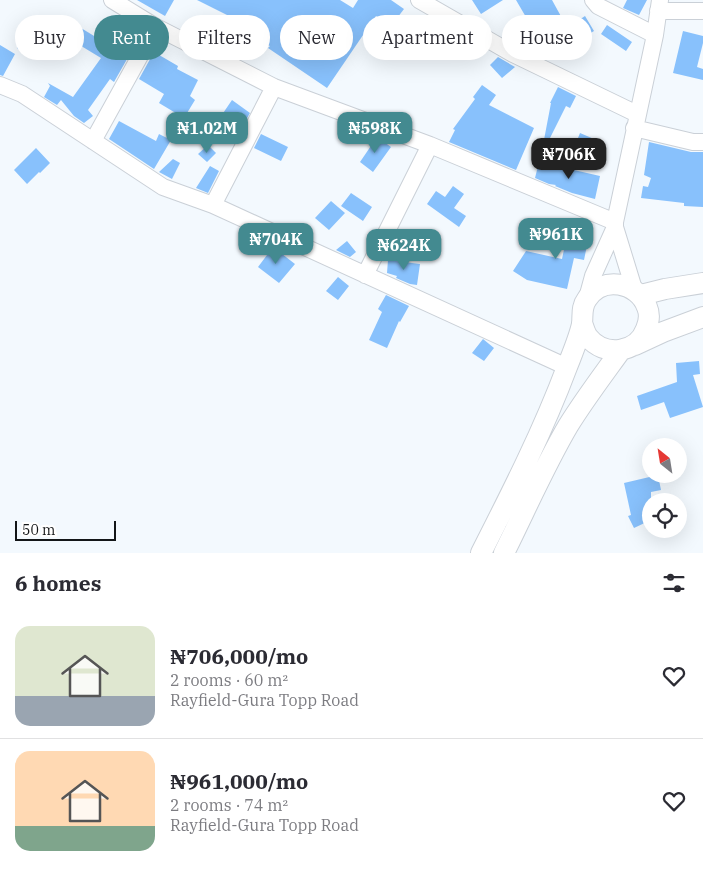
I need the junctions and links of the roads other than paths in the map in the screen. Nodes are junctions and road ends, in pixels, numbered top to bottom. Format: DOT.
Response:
graph roads {
  1 [pos="112,0"];
  2 [pos="420,0"];
  3 [pos="593,0"];
  4 [pos="659,5"];
  5 [pos="703,11"];
  6 [pos="136,15"];
  7 [pos="169,34"];
  8 [pos="655,35"];
  9 [pos="138,60"];
  10 [pos="0,85"];
  11 [pos="274,87"];
  12 [pos="636,121"];
  13 [pos="93,141"];
  14 [pos="703,142"];
  15 [pos="430,145"];
  16 [pos="213,205"];
  17 [pos="615,225"];
  18 [pos="365,275"];
  19 [pos="703,283"];
  20 [pos="638,292"];
  21 [pos="587,298"];
  22 [pos="703,317"];
  23 [pos="582,323"];
  24 [pos="627,348"];
  25 [pos="567,367"];
  26 [pos="481,553"];
  27 [pos="504,553"];
  1 -- 6 [label="street"];
  2 -- 12 [label="street"];
  3 -- 8 [label="street"];
  4 -- 5 [label="street"];
  4 -- 8 [label="street"];
  7 -- 11 [label="street"];
  8 -- 12 [label="street"];
  9 -- 13 [label="street"];
  10 -- 13 [label="street"];
  11 -- 15 [label="street"];
  11 -- 16 [label="street"];
  12 -- 14 [label="street"];
  12 -- 17 [label="street"];
  13 -- 16 [label="street"];
  15 -- 17 [label="street"];
  15 -- 18 [label="street"];
  16 -- 18 [label="street"];
  17 -- 20 [label="street"];
  17 -- 21 [label="street"];
  18 -- 25 [label="street"];
  19 -- 20 [label="main road"];
  20 -- 21 [label="main road"];
  20 -- 24 [label="main road"];
  21 -- 23 [label="main road"];
  22 -- 24 [label="main road"];
  23 -- 24 [label="main road"];
  23 -- 25 [label="main road"];
  24 -- 27 [label="main road"];
  25 -- 26 [label="main road"];
}
